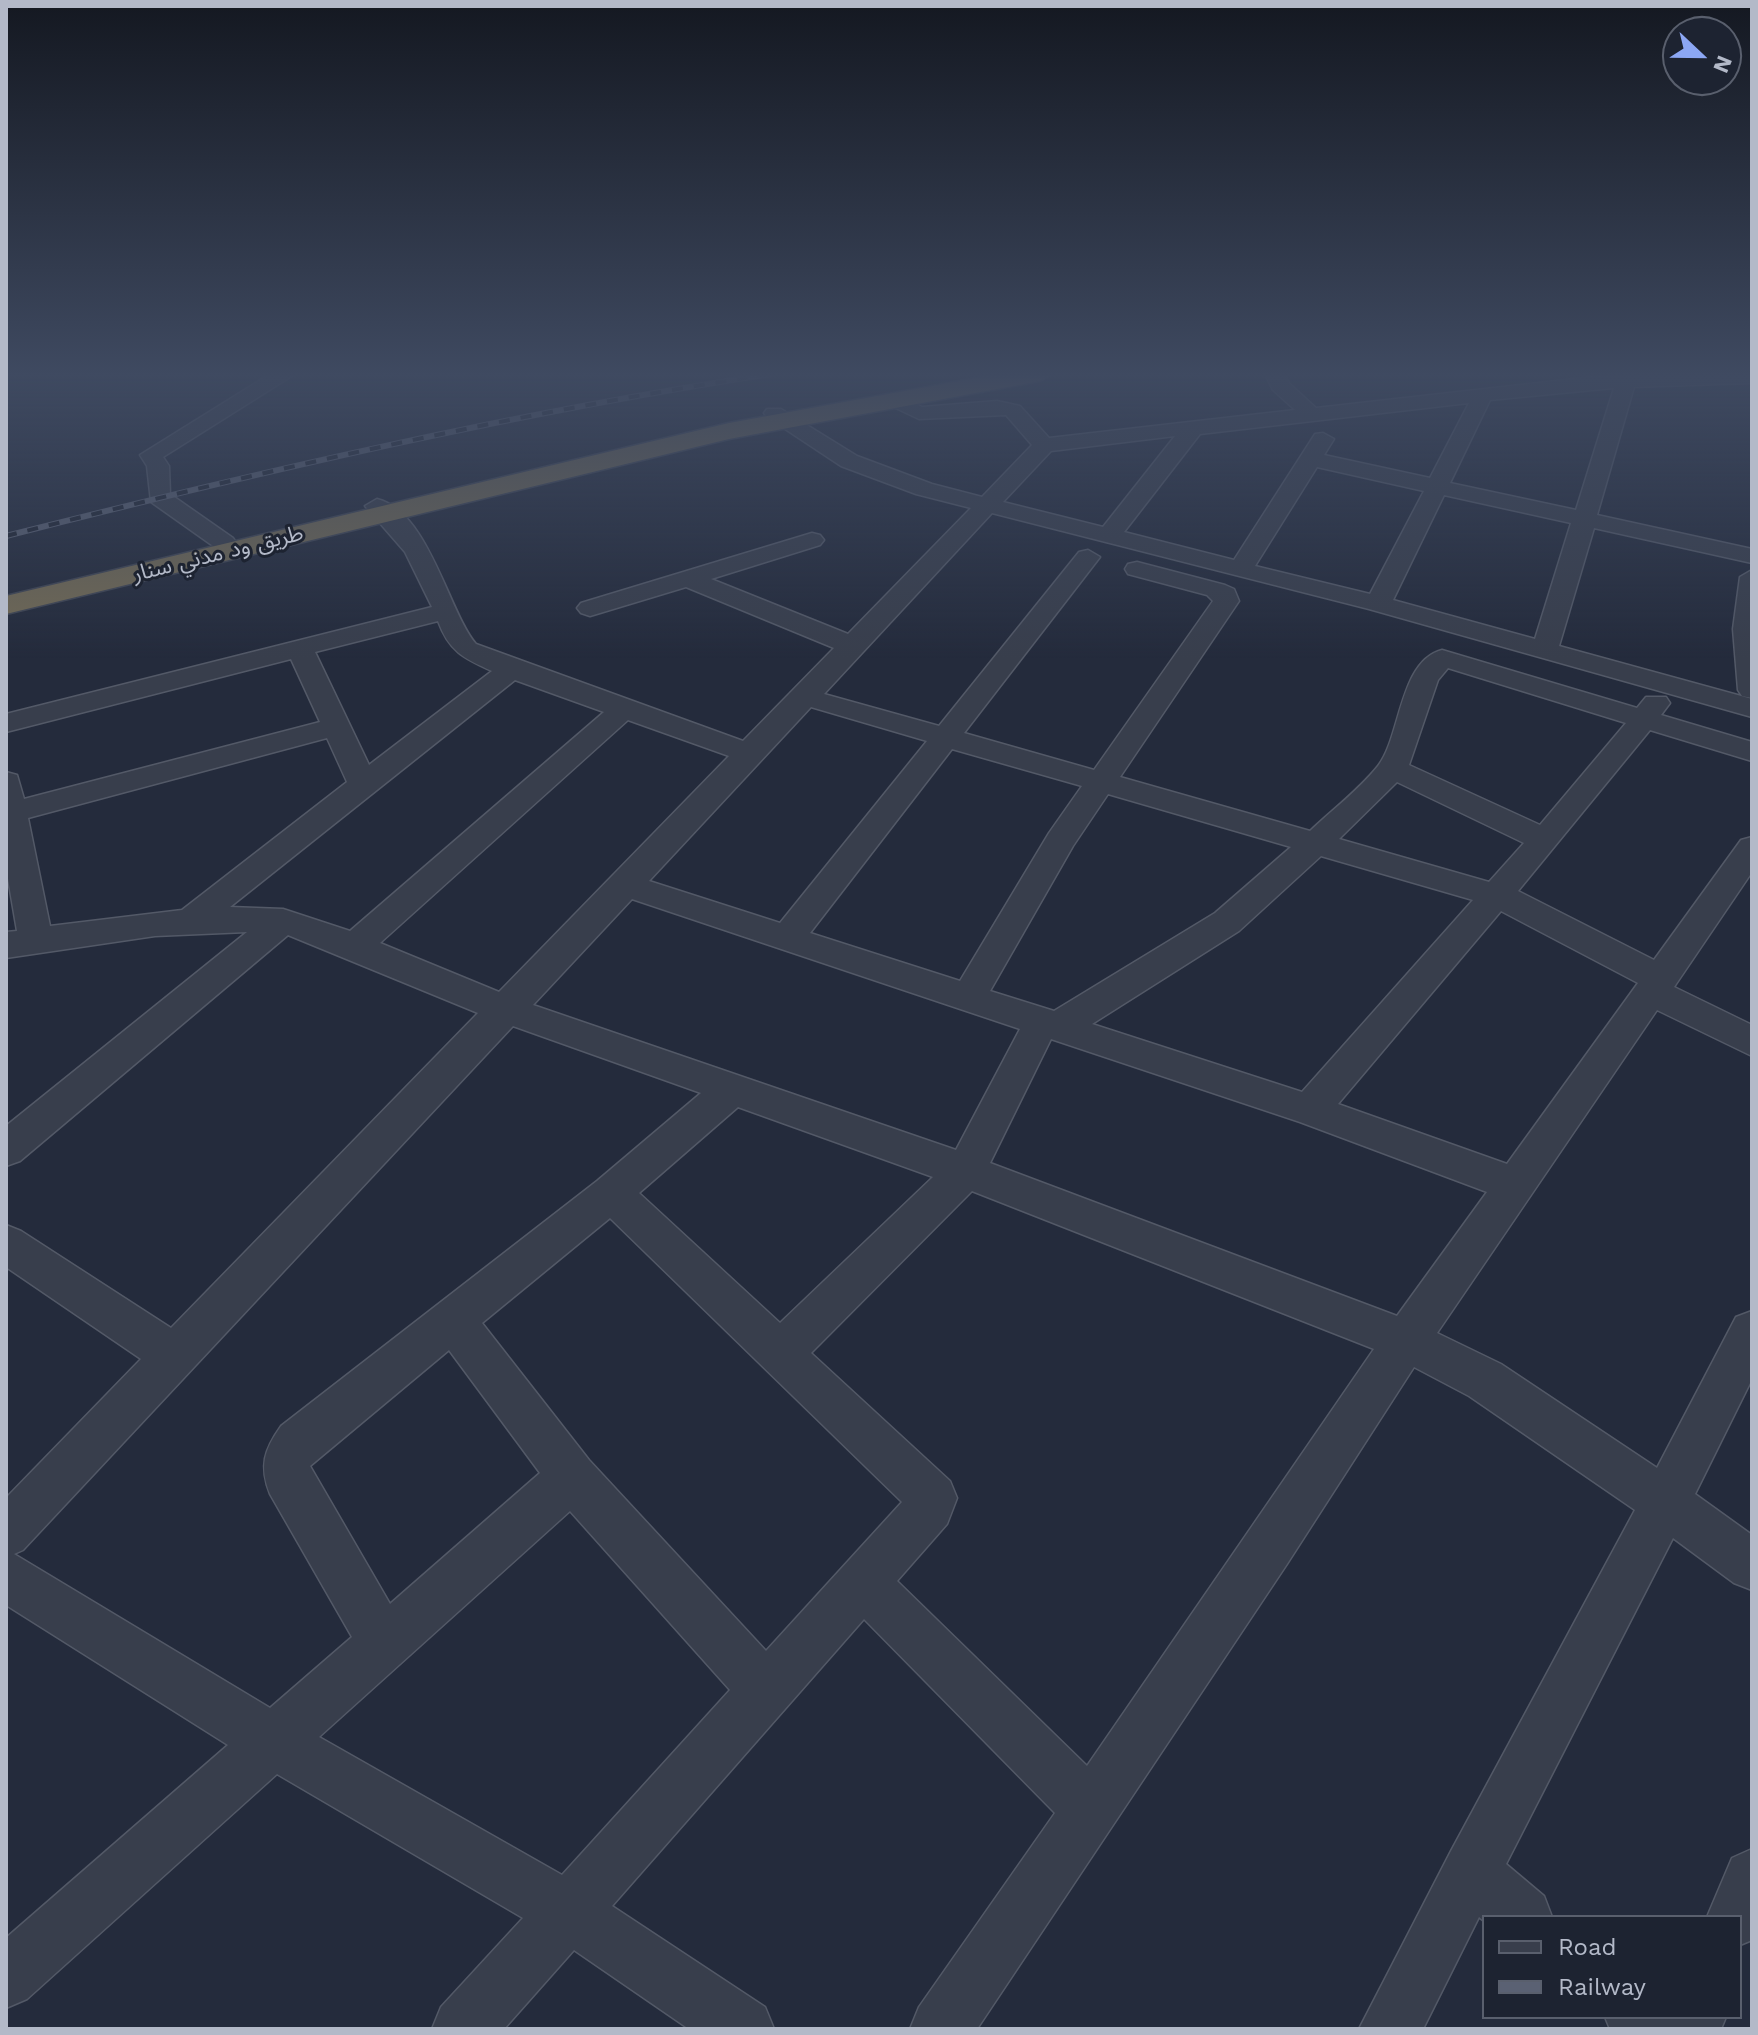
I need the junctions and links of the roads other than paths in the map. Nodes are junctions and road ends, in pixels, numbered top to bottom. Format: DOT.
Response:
graph roads {
  1 [pos="158,469"];
  2 [pos="555,469"];
  3 [pos="868,469"];
  4 [pos="1024,469"];
  5 [pos="1161,469"];
  6 [pos="1305,469"];
  7 [pos="1356,469"];
  8 [pos="1446,469"];
  9 [pos="1601,469"];
  10 [pos="1437,487"];
  11 [pos="382,510"];
  12 [pos="1586,519"];
  13 [pos="982,521"];
  14 [pos="1108,537"];
  15 [pos="812,540"];
  16 [pos="228,547"];
  17 [pos="1060,550"];
  18 [pos="1752,556"];
  19 [pos="1088,557"];
  20 [pos="1241,569"];
  21 [pos="1752,577"];
  22 [pos="689,579"];
  23 [pos="6,595"];
  24 [pos="1378,604"];
  25 [pos="6,605"];
  26 [pos="590,608"];
  27 [pos="446,611"];
  28 [pos="851,645"];
  29 [pos="300,649"];
  30 [pos="1545,650"];
  31 [pos="511,669"];
  32 [pos="1668,686"];
  33 [pos="1752,690"];
  34 [pos="805,697"];
  35 [pos="1752,708"];
  36 [pos="624,709"];
  37 [pos="1644,719"];
  38 [pos="6,723"];
  39 [pos="336,727"];
  40 [pos="943,738"];
  41 [pos="1752,752"];
  42 [pos="751,754"];
  43 [pos="1393,769"];
  44 [pos="1100,781"];
  45 [pos="364,786"];
  46 [pos="9,797"];
  47 [pos="1544,839"];
  48 [pos="1315,844"];
  49 [pos="1752,848"];
  50 [pos="626,885"];
  51 [pos="1499,896"];
  52 [pos="283,921"];
  53 [pos="189,922"];
  54 [pos="788,937"];
  55 [pos="21,943"];
  56 [pos="356,945"];
  57 [pos="1657,985"];
  58 [pos="969,996"];
  59 [pos="507,1010"];
  60 [pos="1051,1024"];
  61 [pos="1752,1042"];
  62 [pos="730,1091"];
  63 [pos="1310,1110"];
  64 [pos="6,1149"];
  65 [pos="966,1171"];
  66 [pos="1516,1185"];
  67 [pos="611,1193"];
  68 [pos="6,1244"];
  69 [pos="452,1319"];
  70 [pos="1752,1332"];
  71 [pos="1406,1340"];
  72 [pos="779,1354"];
  73 [pos="175,1356"];
  74 [pos="572,1477"];
  75 [pos="1667,1501"];
  76 [pos="6,1533"];
  77 [pos="1752,1565"];
  78 [pos="6,1576"];
  79 [pos="862,1582"];
  80 [pos="383,1641"];
  81 [pos="764,1688"];
  82 [pos="271,1740"];
  83 [pos="1091,1809"];
  84 [pos="1471,1871"];
  85 [pos="1752,1878"];
  86 [pos="568,1911"];
  87 [pos="1521,1915"];
  88 [pos="1737,1915"];
  89 [pos="6,1978"];
  90 [pos="463,2029"];
  91 [pos="743,2029"];
  92 [pos="941,2029"];
  93 [pos="1390,2029"];
  1 -- 16 [label="street"];
  2 -- 11 [label="highway, طريق ود مدني سنار"];
  3 -- 13 [label="street"];
  4 -- 13 [label="street"];
  5 -- 14 [label="street"];
  6 -- 20 [label="street"];
  7 -- 10 [label="street"];
  8 -- 10 [label="street"];
  9 -- 12 [label="street"];
  10 -- 12 [label="street"];
  10 -- 24 [label="street"];
  11 -- 16 [label="highway, طريق ود مدني سنار"];
  11 -- 27 [label="street"];
  12 -- 18 [label="street"];
  12 -- 30 [label="street"];
  13 -- 14 [label="street"];
  13 -- 28 [label="street"];
  14 -- 20 [label="street"];
  15 -- 22 [label="street"];
  16 -- 23 [label="highway, طريق ود مدني سنار"];
  16 -- 25 [label="highway, طريق ود مدني سنار"];
  17 -- 19 [label="street"];
  19 -- 40 [label="street"];
  19 -- 44 [label="street"];
  20 -- 24 [label="street"];
  21 -- 33 [label="street"];
  22 -- 26 [label="street"];
  22 -- 28 [label="street"];
  24 -- 30 [label="street"];
  27 -- 29 [label="street"];
  27 -- 31 [label="street"];
  28 -- 34 [label="street"];
  29 -- 38 [label="street"];
  29 -- 39 [label="street"];
  30 -- 32 [label="street"];
  31 -- 36 [label="street"];
  31 -- 45 [label="street"];
  32 -- 35 [label="street"];
  32 -- 37 [label="street"];
  34 -- 40 [label="street"];
  34 -- 42 [label="street"];
  36 -- 42 [label="street"];
  36 -- 56 [label="street"];
  37 -- 41 [label="street"];
  37 -- 43 [label="street"];
  37 -- 47 [label="street"];
  39 -- 45 [label="street"];
  39 -- 46 [label="street"];
  40 -- 44 [label="street"];
  40 -- 54 [label="street"];
  42 -- 50 [label="street"];
  43 -- 47 [label="street"];
  43 -- 48 [label="street"];
  44 -- 48 [label="street"];
  44 -- 58 [label="street"];
  45 -- 53 [label="street"];
  46 -- 55 [label="street"];
  47 -- 51 [label="street"];
  48 -- 51 [label="street"];
  48 -- 60 [label="street"];
  49 -- 57 [label="street"];
  50 -- 54 [label="street"];
  50 -- 59 [label="street"];
  51 -- 57 [label="street"];
  51 -- 63 [label="street"];
  52 -- 53 [label="street"];
  52 -- 56 [label="street"];
  52 -- 64 [label="street"];
  53 -- 55 [label="street"];
  54 -- 58 [label="street"];
  56 -- 59 [label="street"];
  57 -- 61 [label="street"];
  57 -- 66 [label="street"];
  58 -- 60 [label="street"];
  59 -- 62 [label="street"];
  59 -- 73 [label="street"];
  60 -- 63 [label="street"];
  60 -- 65 [label="street"];
  62 -- 65 [label="street"];
  62 -- 67 [label="street"];
  63 -- 66 [label="street"];
  65 -- 71 [label="street"];
  65 -- 72 [label="street"];
  66 -- 71 [label="street"];
  67 -- 69 [label="street"];
  67 -- 72 [label="street"];
  68 -- 73 [label="street"];
  69 -- 74 [label="street"];
  69 -- 80 [label="street"];
  70 -- 75 [label="street"];
  71 -- 75 [label="street"];
  71 -- 83 [label="street"];
  72 -- 79 [label="street"];
  73 -- 76 [label="street"];
  74 -- 80 [label="street"];
  74 -- 81 [label="street"];
  75 -- 77 [label="street"];
  75 -- 84 [label="street"];
  78 -- 82 [label="street"];
  79 -- 81 [label="street"];
  79 -- 83 [label="street"];
  80 -- 82 [label="street"];
  81 -- 86 [label="street"];
  82 -- 86 [label="street"];
  82 -- 89 [label="street"];
  83 -- 92 [label="street"];
  84 -- 87 [label="street"];
  84 -- 93 [label="street"];
  85 -- 88 [label="street"];
  86 -- 90 [label="street"];
  86 -- 91 [label="street"];
}
